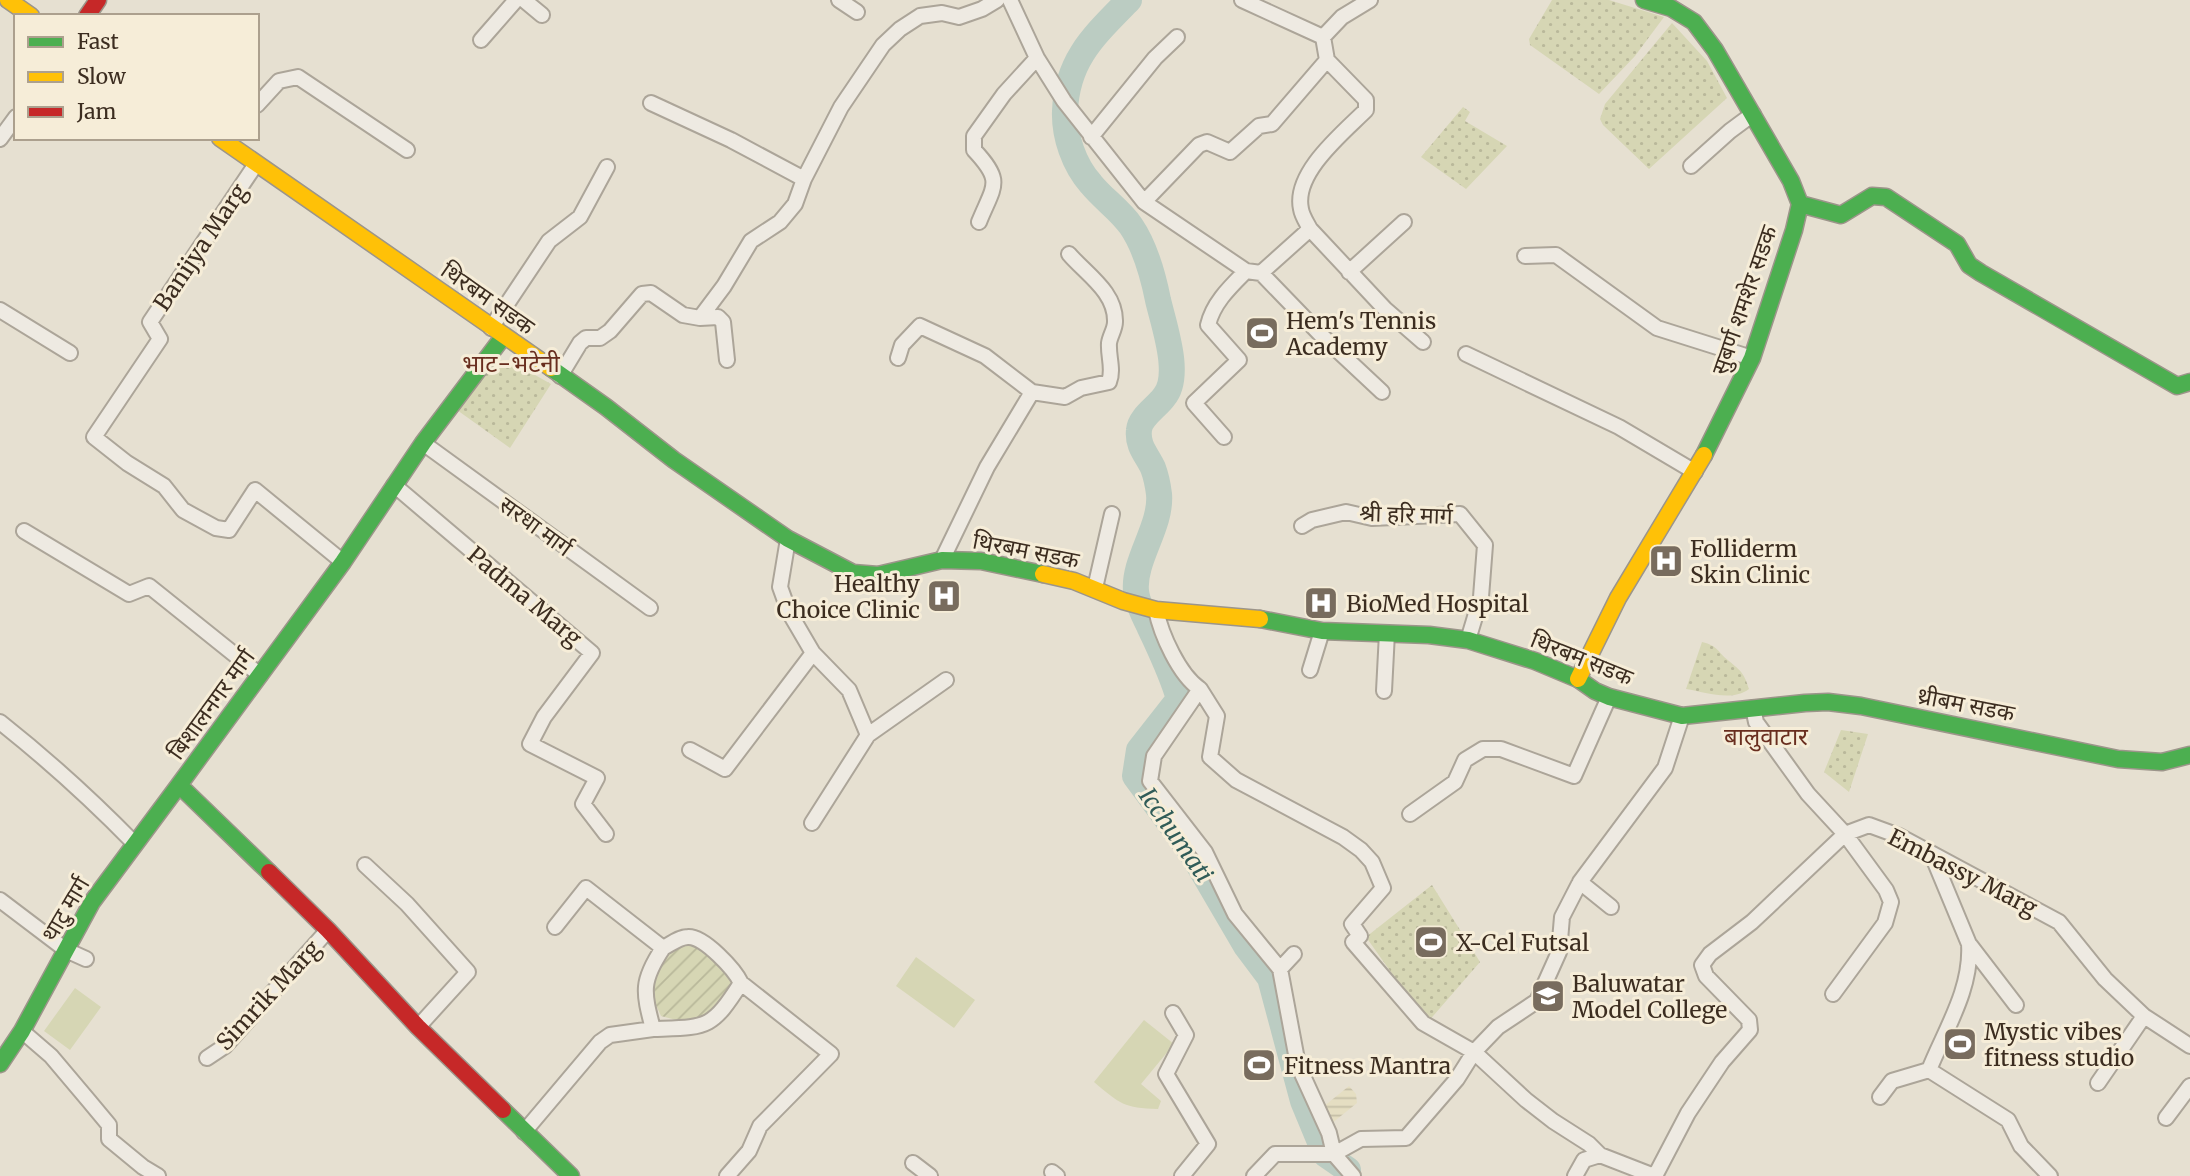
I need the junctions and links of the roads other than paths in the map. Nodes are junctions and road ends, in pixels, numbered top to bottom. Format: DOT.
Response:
graph roads {
  1 [pos="8,0"];
  2 [pos="516,0"];
  3 [pos="524,0"];
  4 [pos="839,0"];
  5 [pos="997,0"];
  6 [pos="1010,0"];
  7 [pos="1242,0"];
  8 [pos="1370,0"];
  9 [pos="1644,0"];
  10 [pos="1673,4"];
  11 [pos="857,12"];
  12 [pos="28,14"];
  13 [pos="542,15"];
  14 [pos="1177,37"];
  15 [pos="1323,37"];
  16 [pos="481,40"];
  17 [pos="1037,58"];
  18 [pos="1327,60"];
  19 [pos="259,103"];
  20 [pos="651,103"];
  21 [pos="1753,114"];
  22 [pos="14,120"];
  23 [pos="1091,136"];
  24 [pos="0,139"];
  25 [pos="229,141"];
  26 [pos="407,150"];
  27 [pos="256,164"];
  28 [pos="1691,166"];
  29 [pos="607,167"];
  30 [pos="804,179"];
  31 [pos="1144,202"];
  32 [pos="1800,204"];
  33 [pos="979,222"];
  34 [pos="1404,222"];
  35 [pos="1310,229"];
  36 [pos="1069,254"];
  37 [pos="1525,256"];
  38 [pos="1246,271"];
  39 [pos="1349,272"];
  40 [pos="1261,273"];
  41 [pos="0,310"];
  42 [pos="700,318"];
  43 [pos="497,332"];
  44 [pos="1423,342"];
  45 [pos="70,353"];
  46 [pos="1466,354"];
  47 [pos="898,358"];
  48 [pos="1752,358"];
  49 [pos="727,360"];
  50 [pos="560,376"];
  51 [pos="2190,382"];
  52 [pos="1032,392"];
  53 [pos="1382,392"];
  54 [pos="1224,437"];
  55 [pos="423,443"];
  56 [pos="1695,472"];
  57 [pos="394,485"];
  58 [pos="1112,514"];
  59 [pos="1302,526"];
  60 [pos="24,531"];
  61 [pos="788,538"];
  62 [pos="942,560"];
  63 [pos="343,562"];
  64 [pos="1095,588"];
  65 [pos="650,608"];
  66 [pos="1150,609"];
  67 [pos="1322,631"];
  68 [pos="1387,633"];
  69 [pos="1468,640"];
  70 [pos="813,653"];
  71 [pos="1310,670"];
  72 [pos="260,676"];
  73 [pos="1578,679"];
  74 [pos="946,681"];
  75 [pos="1200,689"];
  76 [pos="1384,691"];
  77 [pos="1609,697"];
  78 [pos="1753,708"];
  79 [pos="1731,710"];
  80 [pos="1682,716"];
  81 [pos="0,722"];
  82 [pos="868,736"];
  83 [pos="690,750"];
  84 [pos="2190,755"];
  85 [pos="179,785"];
  86 [pos="1410,814"];
  87 [pos="812,822"];
  88 [pos="606,834"];
  89 [pos="1845,834"];
  90 [pos="135,844"];
  91 [pos="1931,855"];
  92 [pos="365,865"];
  93 [pos="1580,882"];
  94 [pos="0,900"];
  95 [pos="1611,907"];
  96 [pos="555,927"];
  97 [pos="328,930"];
  98 [pos="1969,944"];
  99 [pos="663,948"];
  100 [pos="66,950"];
  101 [pos="1294,954"];
  102 [pos="86,959"];
  103 [pos="1280,968"];
  104 [pos="741,983"];
  105 [pos="1833,994"];
  106 [pos="2016,1005"];
  107 [pos="1173,1013"];
  108 [pos="2144,1016"];
  109 [pos="418,1027"];
  110 [pos="653,1029"];
  111 [pos="22,1031"];
  112 [pos="6,1042"];
  113 [pos="2190,1046"];
  114 [pos="1474,1052"];
  115 [pos="207,1058"];
  116 [pos="0,1064"];
  117 [pos="1928,1070"];
  118 [pos="2098,1083"];
  119 [pos="2190,1086"];
  120 [pos="1880,1097"];
  121 [pos="2166,1118"];
  122 [pos="524,1132"];
  123 [pos="1334,1154"];
  124 [pos="1600,1155"];
  125 [pos="913,1163"];
  126 [pos="158,1176"];
  127 [pos="571,1176"];
  128 [pos="727,1176"];
  129 [pos="930,1176"];
  130 [pos="1182,1176"];
  131 [pos="1254,1176"];
  132 [pos="1353,1176"];
  133 [pos="1575,1176"];
  134 [pos="1654,1176"];
  135 [pos="2050,1176"];
  1 -- 12 [label="main road"];
  2 -- 16 [label="street"];
  3 -- 13 [label="street"];
  4 -- 11 [label="street"];
  5 -- 30 [label="street"];
  6 -- 17 [label="street"];
  7 -- 15 [label="street"];
  8 -- 15 [label="street"];
  9 -- 10 [label="main road, सुबर्ण शमशेर सडक"];
  10 -- 21 [label="main road, सुबर्ण शमशेर सडक"];
  14 -- 23 [label="street"];
  15 -- 18 [label="street"];
  17 -- 23 [label="street"];
  17 -- 33 [label="street"];
  18 -- 31 [label="street"];
  18 -- 35 [label="street"];
  19 -- 26 [label="street"];
  20 -- 30 [label="street"];
  21 -- 28 [label="street"];
  21 -- 32 [label="main road, सुबर्ण शमशेर सडक"];
  22 -- 24 [label="street"];
  23 -- 31 [label="street"];
  25 -- 27 [label="main road, थिरबम सडक"];
  27 -- 43 [label="main road, थिरबम सडक"];
  27 -- 63 [label="street, Banijya Marg"];
  29 -- 43 [label="street"];
  30 -- 42 [label="street"];
  31 -- 38 [label="street"];
  32 -- 48 [label="main road, सुबर्ण शमशेर सडक"];
  32 -- 51 [label="main road"];
  34 -- 39 [label="street"];
  35 -- 39 [label="street"];
  35 -- 40 [label="street"];
  36 -- 52 [label="street"];
  37 -- 48 [label="street"];
  38 -- 40 [label="street"];
  38 -- 54 [label="street"];
  39 -- 44 [label="street"];
  40 -- 53 [label="street"];
  41 -- 45 [label="street"];
  42 -- 49 [label="street"];
  42 -- 50 [label="street"];
  43 -- 50 [label="main road, थिरबम सडक"];
  43 -- 55 [label="main road, बिशालनगर मार्ग"];
  46 -- 56 [label="street"];
  47 -- 52 [label="street"];
  48 -- 56 [label="main road, सुबर्ण शमशेर सडक"];
  50 -- 61 [label="main road, थिरबम सडक"];
  52 -- 62 [label="street"];
  55 -- 57 [label="main road, बिशालनगर मार्ग"];
  55 -- 65 [label="street, सरधा मार्ग"];
  56 -- 73 [label="main road, सुबर्ण शमशेर सडक"];
  57 -- 63 [label="main road, बिशालनगर मार्ग"];
  57 -- 88 [label="street, Padma Marg"];
  58 -- 64 [label="street"];
  59 -- 69 [label="street, श्री हरि मार्ग"];
  60 -- 72 [label="street"];
  61 -- 62 [label="main road, थिरबम सडक"];
  61 -- 70 [label="street"];
  62 -- 64 [label="main road, थिरबम सडक"];
  63 -- 72 [label="main road, बिशालनगर मार्ग"];
  64 -- 66 [label="main road, थिरबम सडक"];
  66 -- 67 [label="main road, थिरबम सडक"];
  66 -- 75 [label="street"];
  67 -- 68 [label="main road, थिरबम सडक"];
  67 -- 71 [label="street"];
  68 -- 69 [label="main road, थिरबम सडक"];
  68 -- 76 [label="street"];
  69 -- 73 [label="main road, थिरबम सडक"];
  70 -- 82 [label="street"];
  70 -- 83 [label="street"];
  72 -- 85 [label="main road, बिशालनगर मार्ग"];
  73 -- 77 [label="main road, थिरबम सडक"];
  74 -- 82 [label="street"];
  75 -- 103 [label="street"];
  75 -- 114 [label="street"];
  77 -- 80 [label="main road, थिरबम सडक"];
  77 -- 86 [label="street"];
  78 -- 79 [label="main road, थ्रीबम सडक"];
  78 -- 84 [label="main road, थ्रीबम सडक"];
  78 -- 89 [label="street"];
  79 -- 80 [label="main road, थिरबम सडक"];
  80 -- 93 [label="street"];
  81 -- 90 [label="street"];
  82 -- 87 [label="street"];
  85 -- 90 [label="main road, थाटु मार्ग"];
  85 -- 97 [label="main road, बिशालनगर मार्ग"];
  89 -- 91 [label="street, Embassy Marg"];
  89 -- 105 [label="street"];
  89 -- 134 [label="street"];
  90 -- 100 [label="main road, थाटु मार्ग"];
  91 -- 98 [label="street"];
  91 -- 108 [label="street, Embassy Marg"];
  92 -- 109 [label="street"];
  93 -- 95 [label="street"];
  93 -- 114 [label="street"];
  94 -- 100 [label="street"];
  96 -- 99 [label="street"];
  97 -- 109 [label="main road, बिशालनगर मार्ग"];
  97 -- 115 [label="street, Simrik Marg"];
  98 -- 106 [label="street"];
  98 -- 117 [label="street"];
  99 -- 104 [label="street"];
  99 -- 110 [label="street"];
  100 -- 102 [label="street"];
  100 -- 111 [label="main road, थाटु मार्ग"];
  101 -- 103 [label="street"];
  103 -- 123 [label="street"];
  104 -- 110 [label="street"];
  104 -- 128 [label="street"];
  107 -- 130 [label="street"];
  108 -- 113 [label="street, Embassy Marg"];
  108 -- 118 [label="street"];
  109 -- 122 [label="main road, बिशालनगर मार्ग"];
  110 -- 122 [label="street"];
  111 -- 112 [label="main road, थाटु मार्ग"];
  111 -- 126 [label="street"];
  112 -- 116 [label="main road, थाटु मार्ग"];
  114 -- 123 [label="street"];
  114 -- 124 [label="street"];
  117 -- 120 [label="street"];
  117 -- 135 [label="street"];
  119 -- 121 [label="street"];
  122 -- 127 [label="main road, बिशालनगर मार्ग"];
  123 -- 131 [label="street"];
  123 -- 132 [label="street"];
  124 -- 133 [label="street"];
  124 -- 134 [label="street"];
  125 -- 129 [label="street"];
}
